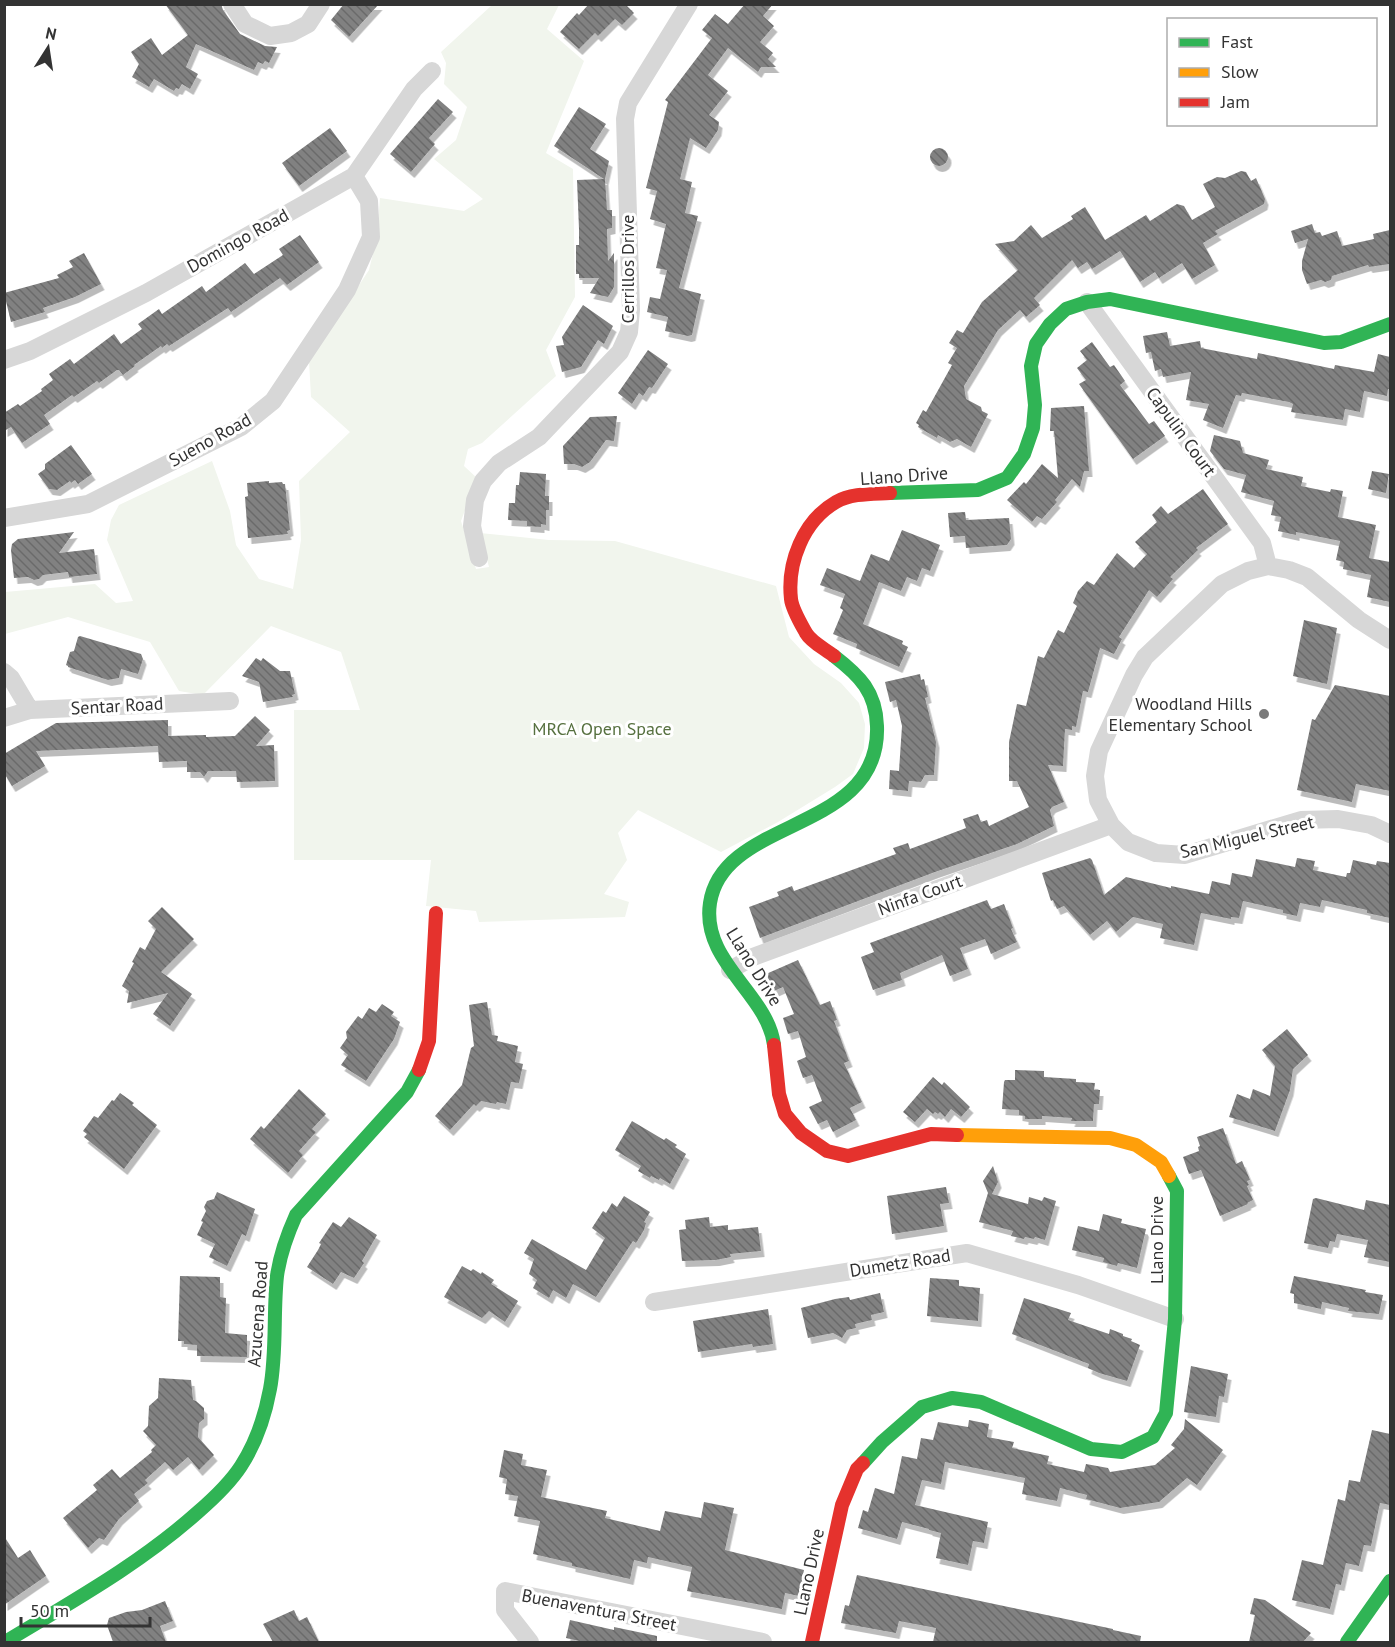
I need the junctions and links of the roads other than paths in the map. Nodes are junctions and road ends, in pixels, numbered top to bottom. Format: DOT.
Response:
graph roads {
  1 [pos="232,4"];
  2 [pos="321,4"];
  3 [pos="689,4"];
  4 [pos="432,71"];
  5 [pos="354,176"];
  6 [pos="1087,302"];
  7 [pos="1390,324"];
  8 [pos="4,360"];
  9 [pos="4,518"];
  10 [pos="479,558"];
  11 [pos="1268,566"];
  12 [pos="1390,640"];
  13 [pos="4,672"];
  14 [pos="230,701"];
  15 [pos="30,710"];
  16 [pos="4,718"];
  17 [pos="1111,825"];
  18 [pos="1390,834"];
  19 [pos="436,913"];
  20 [pos="730,970"];
  21 [pos="654,1302"];
  22 [pos="1175,1319"];
  23 [pos="1390,1581"];
  24 [pos="1382,1607"];
  25 [pos="5,1642"];
  26 [pos="530,1642"];
  27 [pos="763,1642"];
  28 [pos="812,1642"];
  29 [pos="1347,1642"];
  1 -- 2 [label="street"];
  3 -- 10 [label="street, Cerrillos Drive"];
  4 -- 5 [label="street, Domingo Road"];
  5 -- 8 [label="street, Domingo Road"];
  5 -- 9 [label="street, Sueno Road"];
  6 -- 7 [label="street, Llano Drive"];
  6 -- 11 [label="street, Capulin Court"];
  6 -- 20 [label="street, Llano Drive"];
  11 -- 12 [label="street"];
  11 -- 17 [label="street"];
  13 -- 15 [label="street"];
  14 -- 15 [label="street, Sentar Road"];
  15 -- 16 [label="street, Sentar Road"];
  17 -- 18 [label="street, San Miguel Street"];
  17 -- 20 [label="street, Ninfa Court"];
  19 -- 25 [label="street, Azucena Road"];
  20 -- 22 [label="street, Llano Drive"];
  21 -- 22 [label="street, Dumetz Road"];
  22 -- 28 [label="street, Llano Drive"];
  23 -- 24 [label="street"];
  24 -- 29 [label="street"];
  26 -- 27 [label="street, Buenaventura Street"];
}
